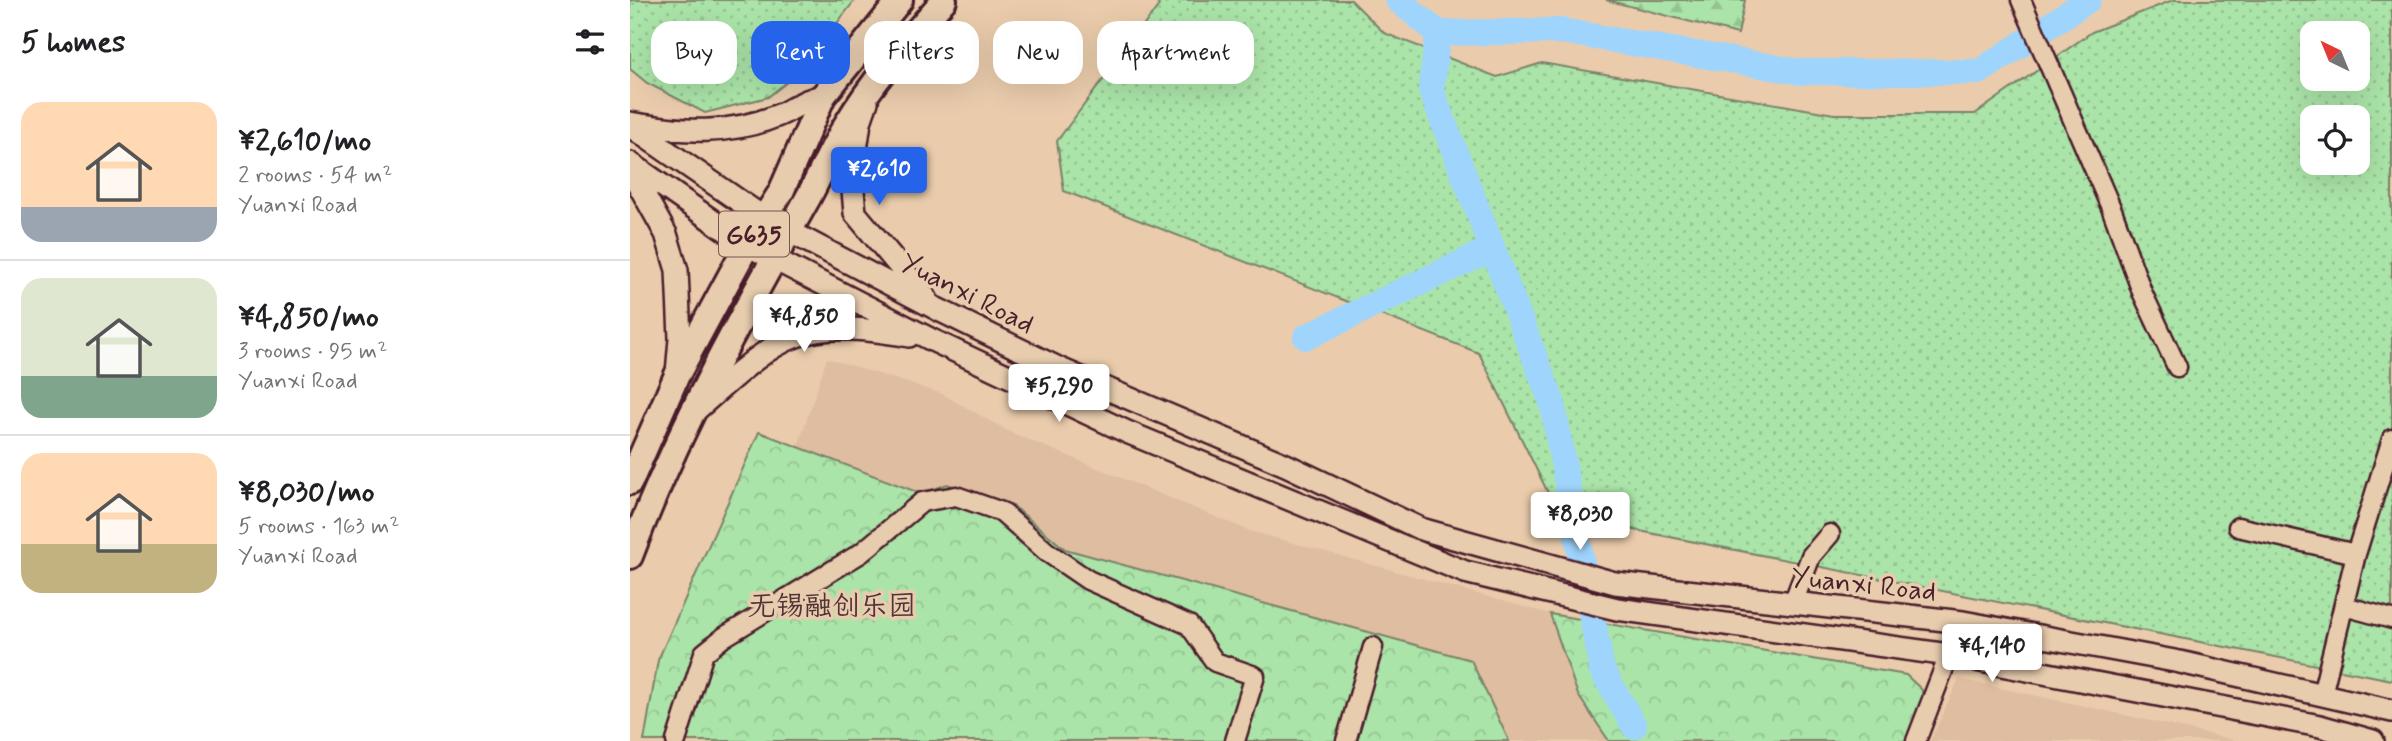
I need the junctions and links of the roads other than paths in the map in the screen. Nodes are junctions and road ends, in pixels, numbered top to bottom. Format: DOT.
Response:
graph roads {
  1 [pos="900,0"];
  2 [pos="944,0"];
  3 [pos="2021,0"];
  4 [pos="872,88"];
  5 [pos="823,96"];
  6 [pos="630,125"];
  7 [pos="630,163"];
  8 [pos="630,169"];
  9 [pos="764,218"];
  10 [pos="789,229"];
  11 [pos="747,245"];
  12 [pos="773,259"];
  13 [pos="937,309"];
  14 [pos="932,340"];
  15 [pos="2177,367"];
  16 [pos="677,375"];
  17 [pos="692,413"];
  18 [pos="2392,439"];
  19 [pos="630,482"];
  20 [pos="2238,527"];
  21 [pos="1830,534"];
  22 [pos="2356,554"];
  23 [pos="630,556"];
  24 [pos="1793,603"];
  25 [pos="2344,606"];
  26 [pos="2392,619"];
  27 [pos="1373,647"];
  28 [pos="1949,655"];
  29 [pos="2322,695"];
  30 [pos="2392,711"];
  31 [pos="676,741"];
  32 [pos="1236,741"];
  33 [pos="1346,741"];
  34 [pos="1916,741"];
  35 [pos="2373,741"];
  1 -- 5 [label="highway, G635"];
  2 -- 4 [label="highway, G635"];
  3 -- 15 [label="street"];
  4 -- 10 [label="highway, G635"];
  4 -- 13 [label="main road"];
  5 -- 6 [label="main road"];
  5 -- 9 [label="highway, G635"];
  6 -- 9 [label="main road, Yuanxi Road"];
  7 -- 11 [label="main road, Yuanxi Road"];
  8 -- 16 [label="main road"];
  9 -- 10 [label="main road, Yuanxi Road"];
  9 -- 11 [label="highway, G635"];
  10 -- 12 [label="highway, G635"];
  10 -- 13 [label="main road, Yuanxi Road"];
  11 -- 12 [label="main road, Yuanxi Road"];
  11 -- 16 [label="highway, G635"];
  12 -- 14 [label="main road, Yuanxi Road"];
  12 -- 17 [label="highway, G635"];
  13 -- 24 [label="main road, Yuanxi Road"];
  14 -- 17 [label="main road"];
  14 -- 28 [label="main road, Yuanxi Road"];
  16 -- 19 [label="highway, G635"];
  17 -- 23 [label="highway, G635"];
  18 -- 22 [label="street"];
  20 -- 22 [label="street"];
  21 -- 24 [label="street"];
  22 -- 25 [label="street"];
  24 -- 29 [label="main road, Yuanxi Road"];
  25 -- 26 [label="street"];
  25 -- 29 [label="street"];
  27 -- 33 [label="street"];
  28 -- 34 [label="street"];
  28 -- 35 [label="main road, Yuanxi Road"];
  29 -- 30 [label="main road, Yuanxi Road"];
  31 -- 32 [label="street"];
}
